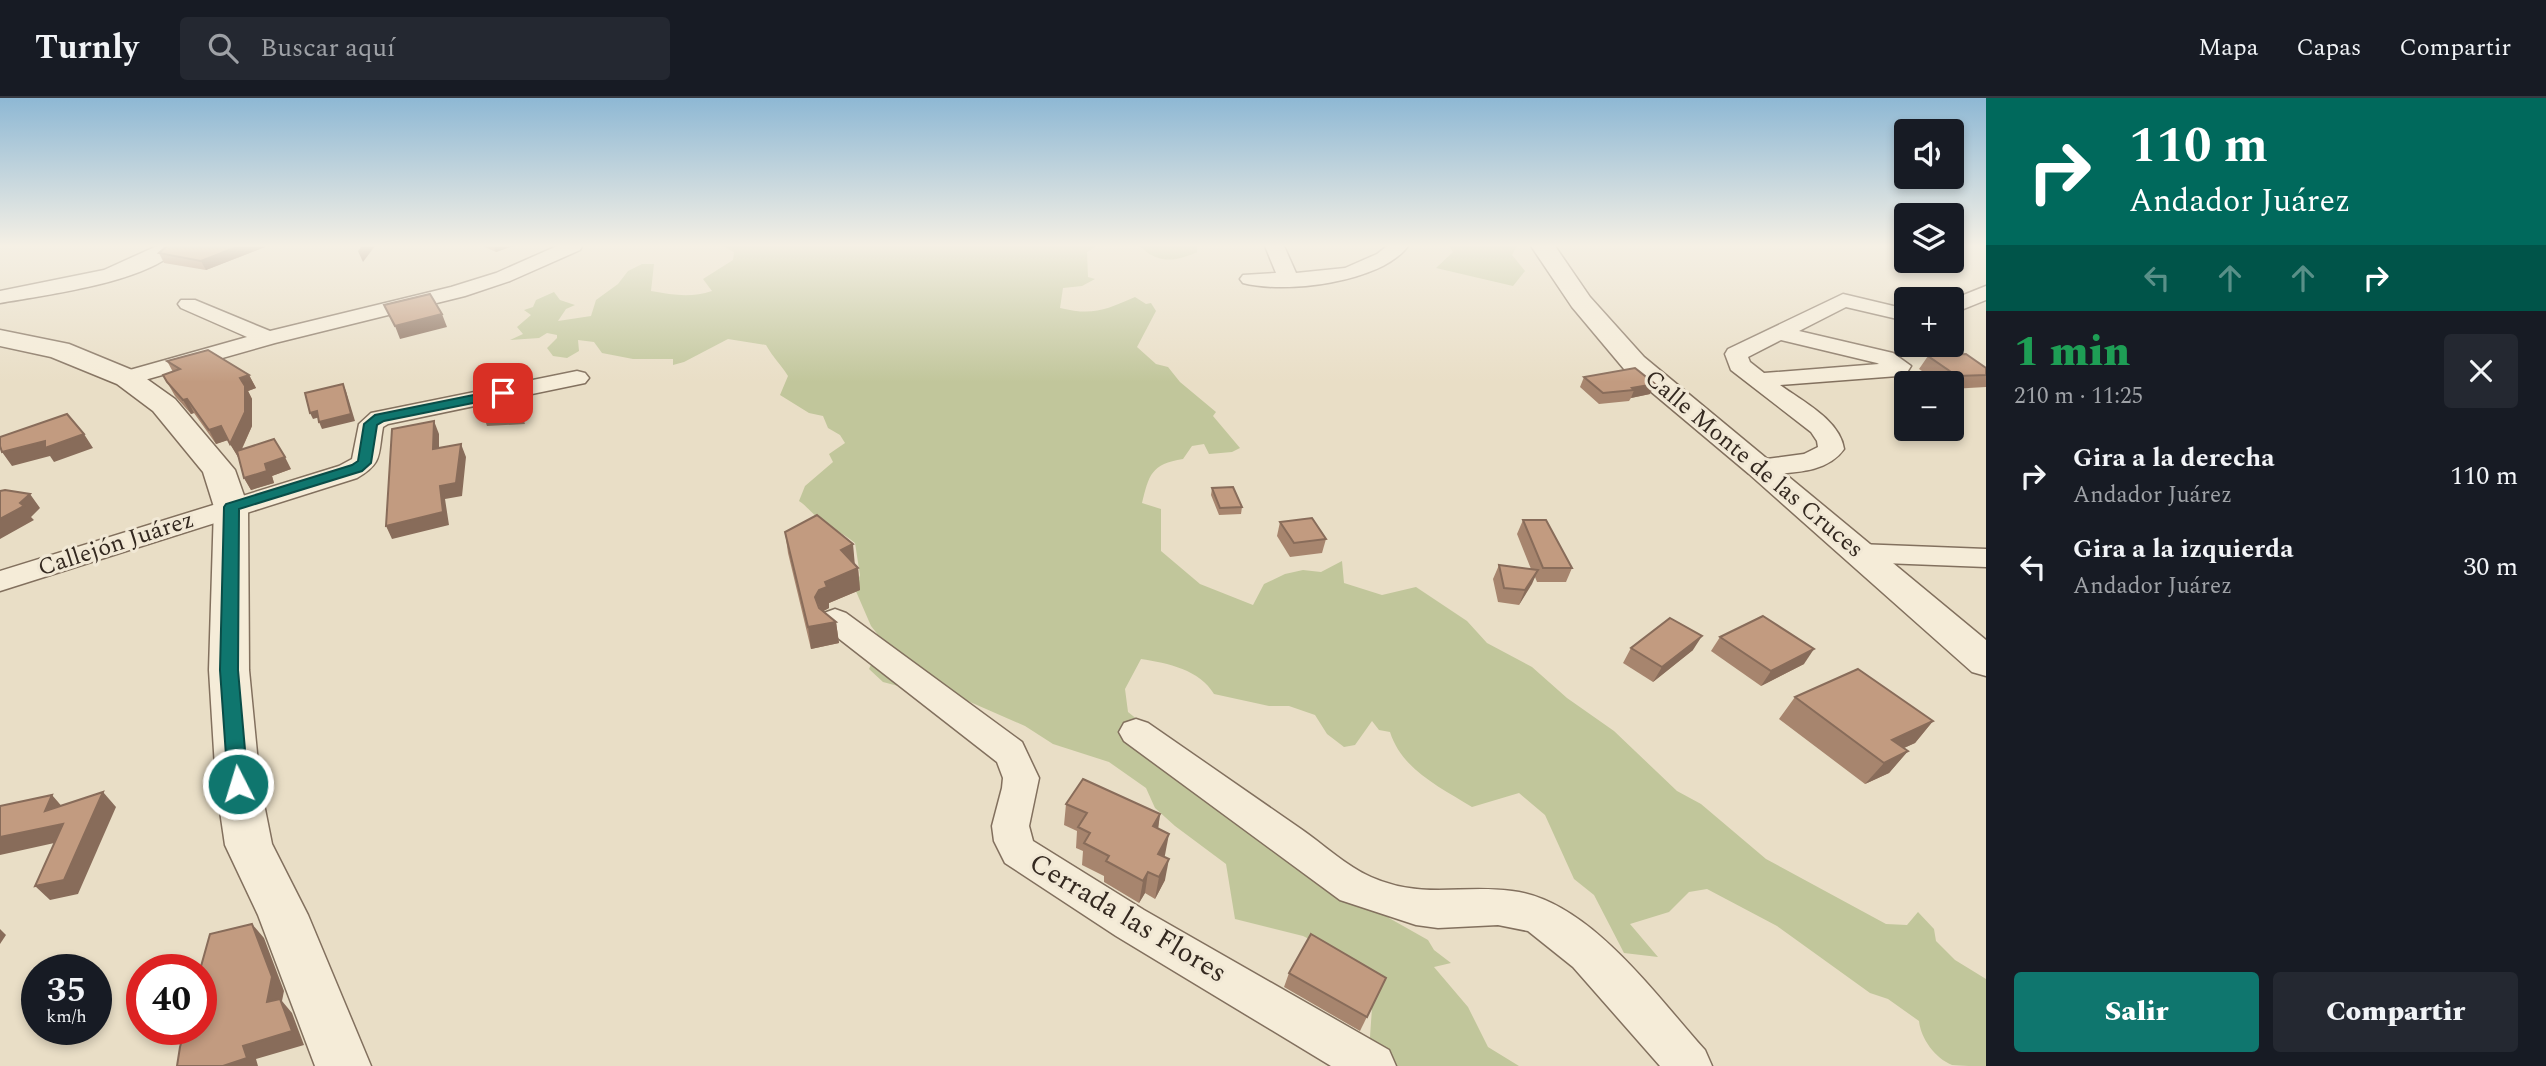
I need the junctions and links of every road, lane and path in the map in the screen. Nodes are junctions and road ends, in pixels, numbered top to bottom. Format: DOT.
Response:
graph roads {
  1 [pos="28,291"];
  2 [pos="460,291"];
  3 [pos="1574,291"];
  4 [pos="1986,292"];
  5 [pos="0,297"];
  6 [pos="1964,302"];
  7 [pos="188,304"];
  8 [pos="1894,312"];
  9 [pos="1780,333"];
  10 [pos="0,338"];
  11 [pos="268,338"];
  12 [pos="127,378"];
  13 [pos="577,378"];
  14 [pos="1758,380"];
  15 [pos="1760,467"];
  16 [pos="231,507"];
  17 [pos="1858,553"];
  18 [pos="1986,558"];
  19 [pos="0,582"];
  20 [pos="835,620"];
  21 [pos="1986,662"];
  22 [pos="1136,732"];
  23 [pos="343,1066"];
  24 [pos="1373,1066"];
  25 [pos="1689,1066"];
  1 -- 5 [label="street"];
  2 -- 11 [label="street"];
  3 -- 15 [label="street, Calle Monte de las Cruces"];
  4 -- 6 [label="street"];
  7 -- 11 [label="street"];
  8 -- 9 [label="street"];
  9 -- 14 [label="street"];
  9 -- 14 [label="street"];
  10 -- 12 [label="street"];
  11 -- 12 [label="street"];
  12 -- 16 [label="street"];
  13 -- 16 [label="street, Callejón Juárez"];
  14 -- 15 [label="street"];
  15 -- 17 [label="street, Calle Monte de las Cruces"];
  16 -- 19 [label="street, Callejón Juárez"];
  16 -- 23 [label="street"];
  17 -- 18 [label="street"];
  17 -- 21 [label="street, Calle Monte de las Cruces"];
  20 -- 24 [label="street, Cerrada las Flores"];
  22 -- 25 [label="street"];
}
